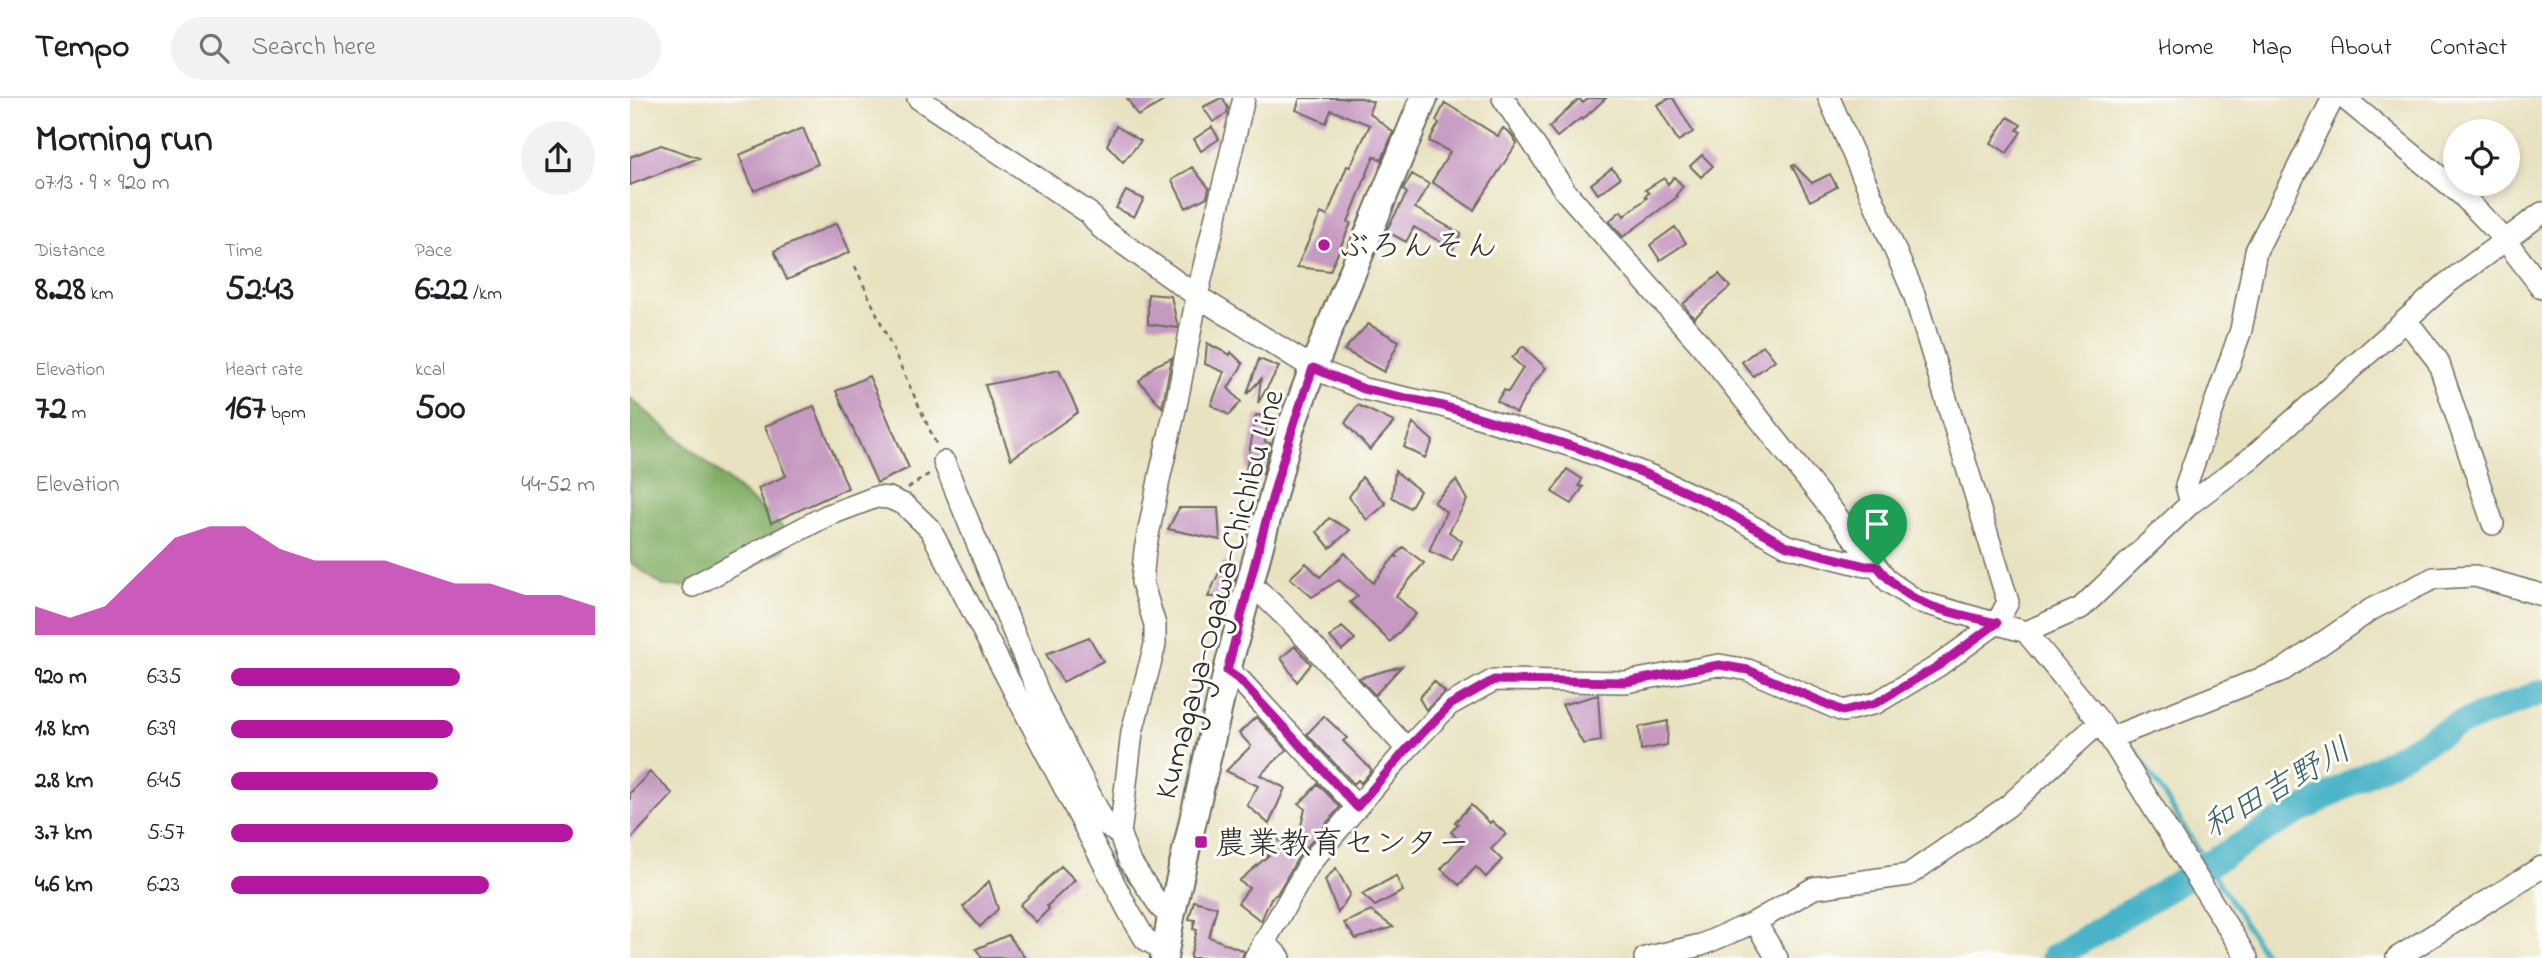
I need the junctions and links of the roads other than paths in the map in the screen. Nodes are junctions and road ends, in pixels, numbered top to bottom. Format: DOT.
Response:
graph roads {
  1 [pos="918,98"];
  2 [pos="1244,98"];
  3 [pos="1424,98"];
  4 [pos="1503,98"];
  5 [pos="1829,98"];
  6 [pos="2333,98"];
  7 [pos="2344,98"];
  8 [pos="2542,213"];
  9 [pos="2506,241"];
  10 [pos="2542,288"];
  11 [pos="1197,296"];
  12 [pos="2406,320"];
  13 [pos="1313,368"];
  14 [pos="944,462"];
  15 [pos="2191,503"];
  16 [pos="2493,524"];
  17 [pos="1877,566"];
  18 [pos="693,586"];
  19 [pos="1249,589"];
  20 [pos="2542,595"];
  21 [pos="1997,623"];
  22 [pos="2026,632"];
  23 [pos="1227,671"];
  24 [pos="2105,730"];
  25 [pos="1407,749"];
  26 [pos="1357,807"];
  27 [pos="1120,835"];
  28 [pos="2542,867"];
  29 [pos="1171,916"];
  30 [pos="1755,922"];
  31 [pos="1259,950"];
  32 [pos="1164,954"];
  33 [pos="1280,958"];
  34 [pos="1645,958"];
  35 [pos="1777,958"];
  36 [pos="2247,958"];
  37 [pos="2397,958"];
  1 -- 11 [label="street"];
  2 -- 11 [label="street"];
  3 -- 13 [label="main road, Kumagaya-Ogawa-Chichibu Line"];
  4 -- 17 [label="street"];
  5 -- 21 [label="street"];
  6 -- 15 [label="street"];
  7 -- 9 [label="street"];
  8 -- 9 [label="street"];
  9 -- 10 [label="street"];
  9 -- 12 [label="street"];
  11 -- 13 [label="street"];
  11 -- 27 [label="street"];
  12 -- 15 [label="street"];
  12 -- 16 [label="street"];
  13 -- 17 [label="street"];
  13 -- 19 [label="main road, Kumagaya-Ogawa-Chichibu Line"];
  14 -- 27 [label="street"];
  15 -- 22 [label="street"];
  17 -- 21 [label="street"];
  18 -- 32 [label="street"];
  19 -- 23 [label="main road, Kumagaya-Ogawa-Chichibu Line"];
  19 -- 25 [label="street"];
  20 -- 24 [label="street"];
  21 -- 22 [label="street"];
  21 -- 25 [label="street"];
  22 -- 24 [label="street"];
  23 -- 26 [label="street"];
  23 -- 29 [label="main road, Kumagaya-Ogawa-Chichibu Line"];
  24 -- 30 [label="street"];
  24 -- 36 [label="street"];
  25 -- 26 [label="street"];
  26 -- 31 [label="street"];
  27 -- 29 [label="street"];
  28 -- 37 [label="street"];
  29 -- 32 [label="main road, Kumagaya-Ogawa-Chichibu Line"];
  30 -- 34 [label="street"];
  30 -- 35 [label="street"];
  31 -- 33 [label="street"];
}
